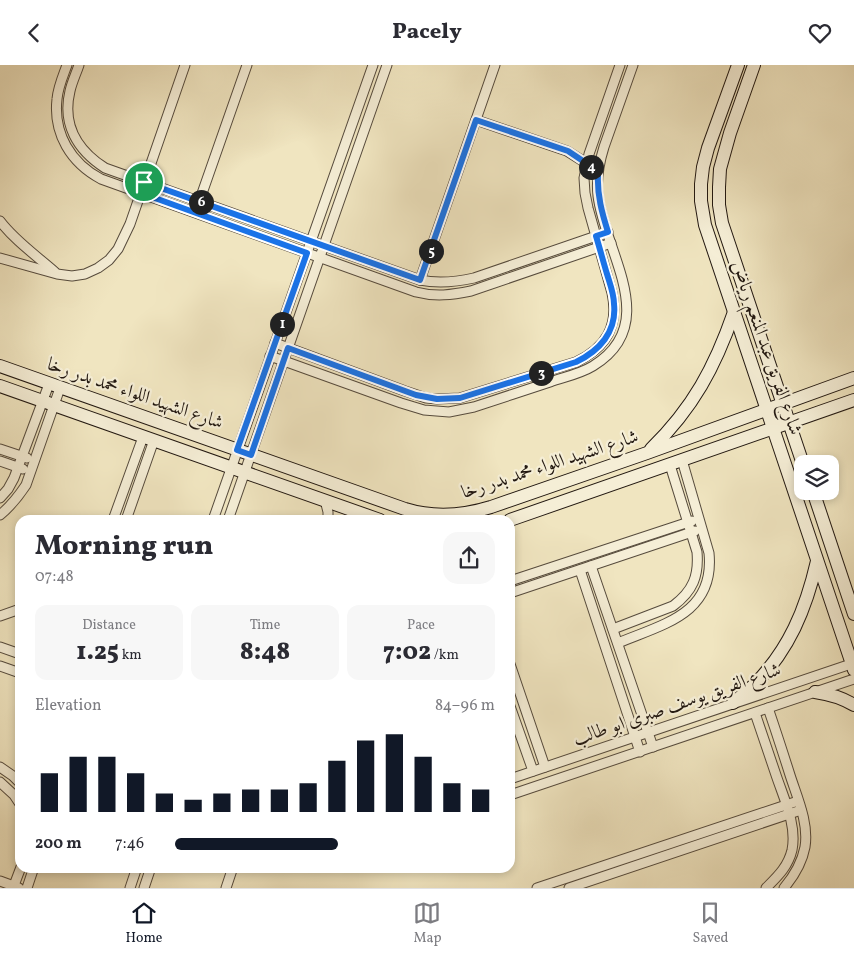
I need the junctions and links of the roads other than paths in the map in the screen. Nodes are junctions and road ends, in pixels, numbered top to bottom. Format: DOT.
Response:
graph roads {
  1 [pos="67,65"];
  2 [pos="79,65"];
  3 [pos="185,65"];
  4 [pos="247,65"];
  5 [pos="373,65"];
  6 [pos="388,65"];
  7 [pos="495,65"];
  8 [pos="619,65"];
  9 [pos="738,65"];
  10 [pos="754,65"];
  11 [pos="632,68"];
  12 [pos="476,120"];
  13 [pos="586,163"];
  14 [pos="598,175"];
  15 [pos="144,182"];
  16 [pos="141,193"];
  17 [pos="199,202"];
  18 [pos="0,221"];
  19 [pos="608,232"];
  20 [pos="596,236"];
  21 [pos="310,241"];
  22 [pos="611,243"];
  23 [pos="324,246"];
  24 [pos="599,247"];
  25 [pos="307,253"];
  26 [pos="320,257"];
  27 [pos="0,258"];
  28 [pos="57,274"];
  29 [pos="420,280"];
  30 [pos="734,312"];
  31 [pos="275,343"];
  32 [pos="288,348"];
  33 [pos="270,356"];
  34 [pos="284,361"];
  35 [pos="0,366"];
  36 [pos="854,378"];
  37 [pos="0,386"];
  38 [pos="54,386"];
  39 [pos="854,400"];
  40 [pos="48,403"];
  41 [pos="783,404"];
  42 [pos="767,410"];
  43 [pos="790,423"];
  44 [pos="773,429"];
  45 [pos="148,438"];
  46 [pos="0,449"];
  47 [pos="237,450"];
  48 [pos="647,453"];
  49 [pos="251,455"];
  50 [pos="800,455"];
  51 [pos="22,457"];
  52 [pos="0,461"];
  53 [pos="35,461"];
  54 [pos="676,463"];
  55 [pos="18,467"];
  56 [pos="231,468"];
  57 [pos="31,472"];
  58 [pos="245,472"];
  59 [pos="0,498"];
  60 [pos="816,500"];
  61 [pos="325,501"];
  62 [pos="0,515"];
  63 [pos="115,515"];
  64 [pos="127,515"];
  65 [pos="215,515"];
  66 [pos="230,515"];
  67 [pos="328,515"];
  68 [pos="352,515"];
  69 [pos="515,518"];
  70 [pos="699,518"];
  71 [pos="688,522"];
  72 [pos="702,529"];
  73 [pos="691,533"];
  74 [pos="817,561"];
  75 [pos="591,566"];
  76 [pos="580,570"];
  77 [pos="515,579"];
  78 [pos="515,591"];
  79 [pos="15,611"];
  80 [pos="854,614"];
  81 [pos="0,616"];
  82 [pos="613,629"];
  83 [pos="618,643"];
  84 [pos="0,647"];
  85 [pos="15,652"];
  86 [pos="853,665"];
  87 [pos="0,666"];
  88 [pos="15,671"];
  89 [pos="854,679"];
  90 [pos="515,683"];
  91 [pos="815,693"];
  92 [pos="733,703"];
  93 [pos="854,705"];
  94 [pos="768,708"];
  95 [pos="755,713"];
  96 [pos="515,720"];
  97 [pos="648,732"];
  98 [pos="635,737"];
  99 [pos="653,747"];
  100 [pos="640,752"];
  101 [pos="0,767"];
  102 [pos="545,767"];
  103 [pos="533,771"];
  104 [pos="515,777"];
  105 [pos="15,778"];
  106 [pos="0,782"];
  107 [pos="515,793"];
  108 [pos="15,796"];
  109 [pos="799,805"];
  110 [pos="788,809"];
  111 [pos="19,873"];
  112 [pos="32,873"];
  113 [pos="135,873"];
  114 [pos="149,873"];
  115 [pos="231,873"];
  116 [pos="577,875"];
  117 [pos="566,878"];
  118 [pos="0,881"];
  119 [pos="587,885"];
  120 [pos="15,887"];
  121 [pos="572,887"];
  122 [pos="27,888"];
  123 [pos="130,888"];
  124 [pos="144,888"];
  125 [pos="226,888"];
  126 [pos="537,888"];
  127 [pos="766,888"];
  128 [pos="784,888"];
  1 -- 16 [label="street"];
  2 -- 15 [label="street"];
  3 -- 15 [label="street"];
  4 -- 17 [label="street"];
  5 -- 21 [label="street"];
  6 -- 23 [label="street"];
  7 -- 12 [label="street"];
  8 -- 11 [label="street"];
  8 -- 13 [label="street"];
  9 -- 30 [label="street, شارع الفريق عبد المنعم رياض"];
  10 -- 41 [label="street, شارع الفريق عبد المنعم رياض"];
  11 -- 14 [label="street"];
  12 -- 13 [label="street"];
  12 -- 29 [label="street"];
  13 -- 14 [label="street"];
  13 -- 20 [label="street"];
  14 -- 19 [label="street"];
  15 -- 16 [label="street"];
  15 -- 17 [label="street"];
  16 -- 25 [label="street"];
  16 -- 28 [label="street"];
  17 -- 21 [label="street"];
  18 -- 28 [label="street"];
  19 -- 20 [label="street"];
  19 -- 22 [label="street"];
  20 -- 24 [label="street"];
  20 -- 29 [label="street"];
  21 -- 23 [label="street"];
  21 -- 25 [label="street"];
  22 -- 24 [label="street"];
  22 -- 34 [label="street"];
  23 -- 26 [label="street"];
  23 -- 29 [label="street"];
  24 -- 26 [label="street"];
  24 -- 32 [label="street"];
  25 -- 26 [label="street"];
  25 -- 31 [label="street"];
  26 -- 32 [label="street"];
  27 -- 28 [label="street"];
  30 -- 42 [label="street, شارع الفريق عبد المنعم رياض"];
  30 -- 48 [label="street"];
  31 -- 32 [label="street"];
  31 -- 33 [label="street"];
  32 -- 34 [label="street"];
  33 -- 34 [label="street"];
  33 -- 47 [label="street"];
  34 -- 49 [label="street"];
  35 -- 38 [label="street, شارع الشهيد اللواء محمد بدر رخا"];
  36 -- 41 [label="street, شارع الشهيد اللواء محمد بدر رخا"];
  37 -- 40 [label="street, شارع الشهيد اللواء محمد بدر رخا"];
  38 -- 40 [label="street"];
  38 -- 47 [label="street, شارع الشهيد اللواء محمد بدر رخا"];
  39 -- 43 [label="street, شارع الشهيد اللواء محمد بدر رخا"];
  40 -- 45 [label="street, شارع الشهيد اللواء محمد بدر رخا"];
  40 -- 51 [label="street"];
  40 -- 53 [label="street"];
  41 -- 42 [label="street, شارع الشهيد اللواء محمد بدر رخا"];
  41 -- 43 [label="street, شارع الفريق عبد المنعم رياض"];
  42 -- 44 [label="street, شارع الفريق عبد المنعم رياض"];
  42 -- 48 [label="street, شارع الشهيد اللواء محمد بدر رخا"];
  43 -- 44 [label="street, شارع الشهيد اللواء محمد بدر رخا"];
  43 -- 50 [label="street, شارع الفريق عبد المنعم رياض"];
  44 -- 54 [label="street, شارع الشهيد اللواء محمد بدر رخا"];
  44 -- 74 [label="street, شارع الفريق عبد المنعم رياض"];
  45 -- 56 [label="street, شارع الشهيد اللواء محمد بدر رخا"];
  45 -- 63 [label="street"];
  45 -- 64 [label="street"];
  46 -- 51 [label="street"];
  47 -- 49 [label="street, شارع الشهيد اللواء محمد بدر رخا"];
  47 -- 56 [label="street"];
  48 -- 49 [label="street, شارع الشهيد اللواء محمد بدر رخا"];
  49 -- 58 [label="street"];
  51 -- 53 [label="street"];
  51 -- 55 [label="street"];
  52 -- 55 [label="street"];
  53 -- 57 [label="street"];
  54 -- 69 [label="street, شارع الشهيد اللواء محمد بدر رخا"];
  54 -- 70 [label="street"];
  54 -- 71 [label="street"];
  55 -- 57 [label="street"];
  55 -- 59 [label="street"];
  56 -- 58 [label="street, شارع الشهيد اللواء محمد بدر رخا"];
  56 -- 65 [label="street"];
  57 -- 62 [label="street"];
  58 -- 61 [label="street, شارع الشهيد اللواء محمد بدر رخا"];
  58 -- 66 [label="street"];
  60 -- 80 [label="street"];
  61 -- 67 [label="street"];
  61 -- 68 [label="street, شارع الشهيد اللواء محمد بدر رخا"];
  70 -- 71 [label="street"];
  70 -- 72 [label="street"];
  71 -- 73 [label="street"];
  71 -- 77 [label="street"];
  72 -- 73 [label="street"];
  72 -- 83 [label="street"];
  73 -- 75 [label="street"];
  73 -- 82 [label="street"];
  74 -- 86 [label="street, شارع الفريق عبد المنعم رياض"];
  74 -- 92 [label="street"];
  75 -- 76 [label="street"];
  75 -- 82 [label="street"];
  76 -- 78 [label="street"];
  76 -- 98 [label="street"];
  79 -- 81 [label="street"];
  82 -- 83 [label="street"];
  83 -- 97 [label="street"];
  84 -- 85 [label="street"];
  86 -- 92 [label="street, شارع الفريق يوسف صبرى ابو طالب"];
  87 -- 88 [label="street"];
  89 -- 91 [label="street, شارع الفريق يوسف صبرى ابو طالب"];
  90 -- 102 [label="street"];
  91 -- 93 [label="street"];
  91 -- 94 [label="street, شارع الفريق يوسف صبرى ابو طالب"];
  92 -- 97 [label="street, شارع الفريق يوسف صبرى ابو طالب"];
  94 -- 95 [label="street, شارع الفريق يوسف صبرى ابو طالب"];
  94 -- 109 [label="street"];
  95 -- 99 [label="street, شارع الفريق يوسف صبرى ابو طالب"];
  95 -- 110 [label="street"];
  96 -- 103 [label="street"];
  97 -- 98 [label="street, شارع الفريق يوسف صبرى ابو طالب"];
  97 -- 99 [label="street"];
  98 -- 100 [label="street"];
  98 -- 102 [label="street, شارع الفريق يوسف صبرى ابو طالب"];
  99 -- 100 [label="street, شارع الفريق يوسف صبرى ابو طالب"];
  100 -- 107 [label="street, شارع الفريق يوسف صبرى ابو طالب"];
  101 -- 105 [label="street"];
  102 -- 103 [label="street, شارع الفريق يوسف صبرى ابو طالب"];
  103 -- 104 [label="street, شارع الفريق يوسف صبرى ابو طالب"];
  106 -- 108 [label="street"];
  109 -- 110 [label="street"];
  109 -- 128 [label="street"];
  110 -- 116 [label="street"];
  110 -- 119 [label="street"];
  110 -- 127 [label="street"];
  111 -- 120 [label="street"];
  112 -- 122 [label="street"];
  113 -- 123 [label="street"];
  114 -- 124 [label="street"];
  115 -- 125 [label="street"];
  116 -- 117 [label="street"];
  116 -- 119 [label="street"];
  117 -- 121 [label="street"];
  117 -- 126 [label="street"];
  118 -- 120 [label="street"];
  119 -- 121 [label="street"];
}
